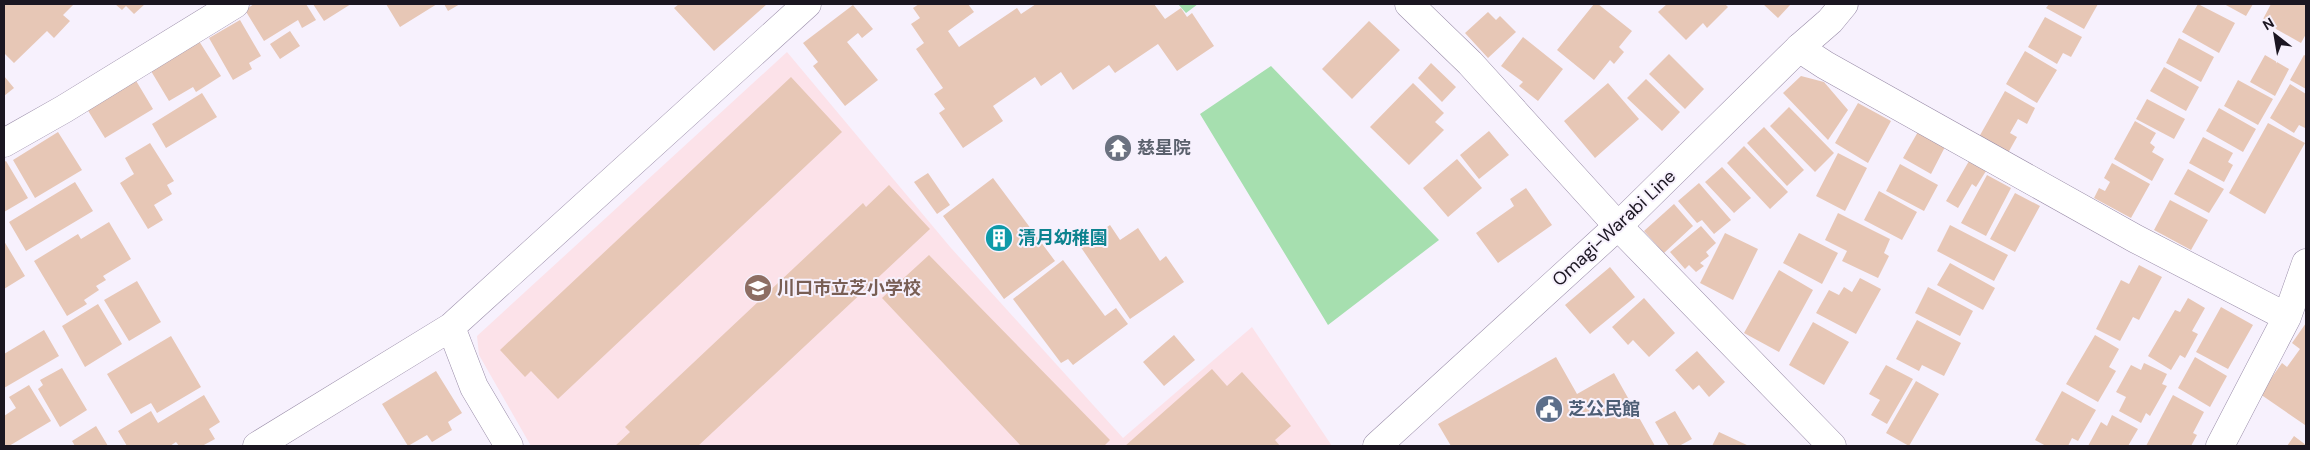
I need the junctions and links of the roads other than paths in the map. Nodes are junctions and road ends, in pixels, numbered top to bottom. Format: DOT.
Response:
graph roads {
  1 [pos="235,4"];
  2 [pos="807,4"];
  3 [pos="1409,4"];
  4 [pos="1844,4"];
  5 [pos="1800,48"];
  6 [pos="4,143"];
  7 [pos="1618,226"];
  8 [pos="2306,263"];
  9 [pos="2287,317"];
  10 [pos="451,327"];
  11 [pos="257,446"];
  12 [pos="509,446"];
  13 [pos="1378,446"];
  14 [pos="1832,446"];
  15 [pos="2220,446"];
  1 -- 6 [label="street"];
  2 -- 10 [label="street"];
  3 -- 7 [label="street"];
  4 -- 5 [label="street, Omagi-Warabi Line"];
  5 -- 7 [label="street, Omagi-Warabi Line"];
  5 -- 9 [label="street"];
  7 -- 13 [label="street, Omagi-Warabi Line"];
  7 -- 14 [label="street"];
  8 -- 9 [label="street"];
  9 -- 15 [label="street"];
  10 -- 11 [label="street"];
  10 -- 12 [label="street"];
}
